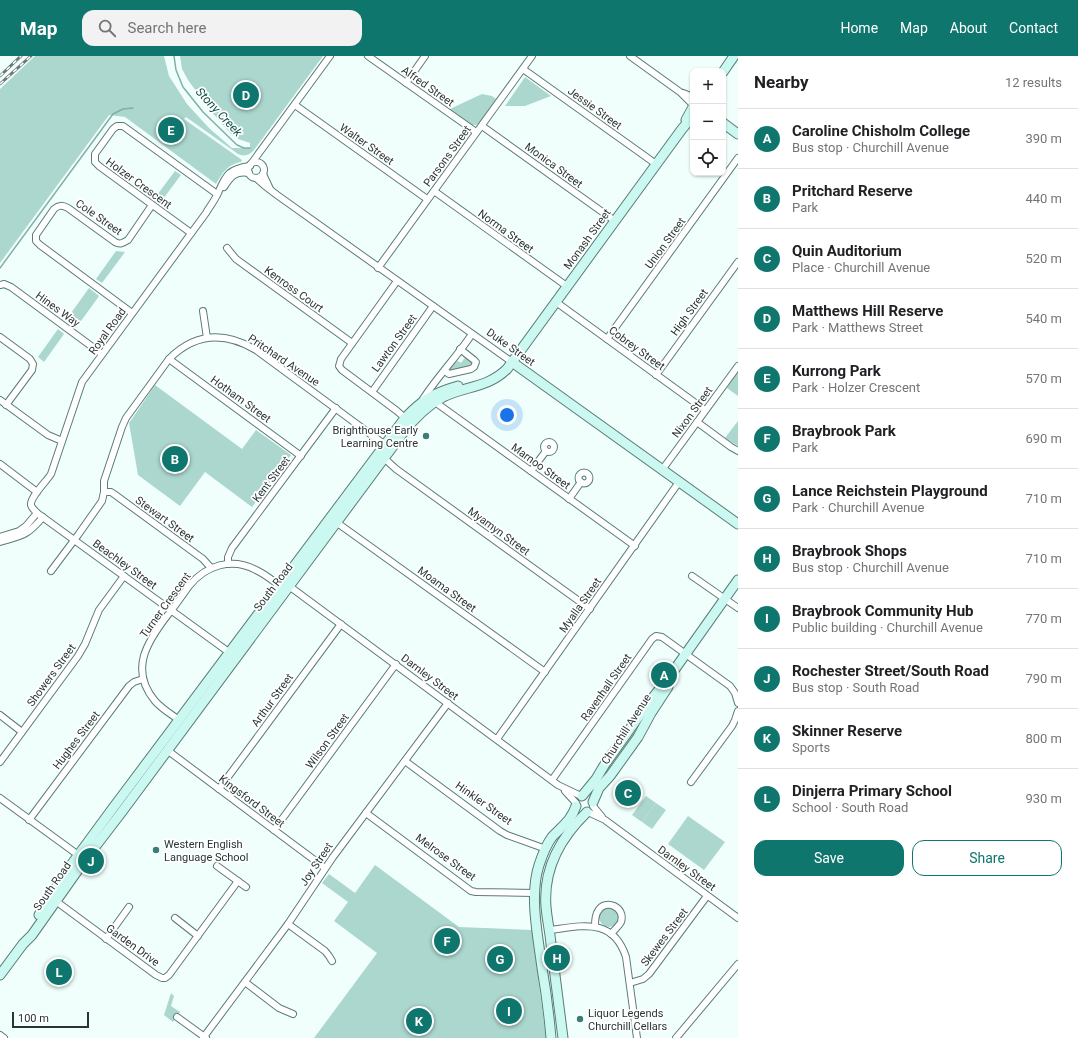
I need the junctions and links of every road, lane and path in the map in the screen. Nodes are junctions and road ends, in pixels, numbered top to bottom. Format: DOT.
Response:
graph roads {
  1 [pos="330,56"];
  2 [pos="368,56"];
  3 [pos="425,56"];
  4 [pos="532,56"];
  5 [pos="630,56"];
  6 [pos="734,56"];
  7 [pos="726,68"];
  8 [pos="523,69"];
  9 [pos="406,83"];
  10 [pos="680,92"];
  11 [pos="690,96"];
  12 [pos="692,104"];
  13 [pos="295,105"];
  14 [pos="690,112"];
  15 [pos="690,120"];
  16 [pos="726,125"];
  17 [pos="482,126"];
  18 [pos="682,129"];
  19 [pos="476,132"];
  20 [pos="738,134"];
  21 [pos="263,149"];
  22 [pos="738,158"];
  23 [pos="261,164"];
  24 [pos="656,164"];
  25 [pos="250,165"];
  26 [pos="249,173"];
  27 [pos="263,174"];
  28 [pos="256,178"];
  29 [pos="270,189"];
  30 [pos="434,191"];
  31 [pos="217,194"];
  32 [pos="427,199"];
  33 [pos="152,205"];
  34 [pos="615,221"];
  35 [pos="191,233"];
  36 [pos="227,248"];
  37 [pos="738,262"];
  38 [pos="378,268"];
  39 [pos="397,281"];
  40 [pos="0,285"];
  41 [pos="568,287"];
  42 [pos="556,302"];
  43 [pos="433,306"];
  44 [pos="203,311"];
  45 [pos="132,313"];
  46 [pos="472,334"];
  47 [pos="0,337"];
  48 [pos="207,338"];
  49 [pos="607,339"];
  50 [pos="352,343"];
  51 [pos="460,349"];
  52 [pos="102,354"];
  53 [pos="169,359"];
  54 [pos="512,362"];
  55 [pos="738,366"];
  56 [pos="445,371"];
  57 [pos="656,375"];
  58 [pos="372,392"];
  59 [pos="0,400"];
  60 [pos="435,402"];
  61 [pos="420,403"];
  62 [pos="6,405"];
  63 [pos="336,408"];
  64 [pos="706,410"];
  65 [pos="405,418"];
  66 [pos="697,422"];
  67 [pos="62,441"];
  68 [pos="388,446"];
  69 [pos="546,450"];
  70 [pos="738,451"];
  71 [pos="301,456"];
  72 [pos="382,461"];
  73 [pos="0,464"];
  74 [pos="662,470"];
  75 [pos="531,471"];
  76 [pos="581,482"];
  77 [pos="680,482"];
  78 [pos="37,492"];
  79 [pos="104,492"];
  80 [pos="569,499"];
  81 [pos="31,503"];
  82 [pos="40,515"];
  83 [pos="336,522"];
  84 [pos="738,524"];
  85 [pos="20,534"];
  86 [pos="0,537"];
  87 [pos="74,539"];
  88 [pos="0,542"];
  89 [pos="635,546"];
  90 [pos="228,564"];
  91 [pos="211,568"];
  92 [pos="51,571"];
  93 [pos="124,576"];
  94 [pos="692,576"];
  95 [pos="738,580"];
  96 [pos="284,586"];
  97 [pos="725,599"];
  98 [pos="738,608"];
  99 [pos="590,609"];
  100 [pos="171,610"];
  101 [pos="341,624"];
  102 [pos="686,654"];
  103 [pos="233,655"];
  104 [pos="396,664"];
  105 [pos="545,672"];
  106 [pos="143,679"];
  107 [pos="448,703"];
  108 [pos="738,703"];
  109 [pos="738,711"];
  110 [pos="0,715"];
  111 [pos="179,720"];
  112 [pos="22,732"];
  113 [pos="497,739"];
  114 [pos="163,748"];
  115 [pos="405,761"];
  116 [pos="0,762"];
  117 [pos="552,780"];
  118 [pos="691,782"];
  119 [pos="219,789"];
  120 [pos="0,798"];
  121 [pos="578,800"];
  122 [pos="590,808"];
  123 [pos="366,813"];
  124 [pos="29,820"];
  125 [pos="274,830"];
  126 [pos="546,849"];
  127 [pos="556,854"];
  128 [pos="82,858"];
  129 [pos="218,866"];
  130 [pos="325,868"];
  131 [pos="238,882"];
  132 [pos="246,888"];
  133 [pos="534,893"];
  134 [pos="546,894"];
  135 [pos="707,896"];
  136 [pos="53,899"];
  137 [pos="129,908"];
  138 [pos="175,918"];
  139 [pos="738,918"];
  140 [pos="288,924"];
  141 [pos="595,926"];
  142 [pos="550,930"];
  143 [pos="538,934"];
  144 [pos="611,934"];
  145 [pos="198,936"];
  146 [pos="106,939"];
  147 [pos="332,961"];
  148 [pos="738,964"];
  149 [pos="2,969"];
  150 [pos="244,982"];
  151 [pos="630,983"];
  152 [pos="294,1014"];
  153 [pos="176,1017"];
  154 [pos="0,1035"];
  155 [pos="553,1037"];
  156 [pos="4,1038"];
  157 [pos="204,1038"];
  158 [pos="563,1038"];
  159 [pos="637,1038"];
  160 [pos="676,1038"];
  1 -- 13 [label="street"];
  2 -- 9 [label="street, Alfred Street"];
  3 -- 9 [label="street"];
  4 -- 8 [label="street, Parsons Street"];
  5 -- 10 [label="street"];
  6 -- 7 [label="street"];
  8 -- 17 [label="street, Parsons Street"];
  8 -- 24 [label="street, Jessie Street"];
  9 -- 19 [label="street, Alfred Street"];
  10 -- 11 [label="street"];
  10 -- 12 [label="street"];
  13 -- 21 [label="street"];
  13 -- 32 [label="street, Walter Street"];
  14 -- 18 [label="street, Monash Street"];
  15 -- 18 [label="street, Monash Street"];
  16 -- 20 [label="street"];
  17 -- 19 [label="street, Parsons Street"];
  17 -- 34 [label="street, Monica Street"];
  18 -- 24 [label="street, Monash Street"];
  19 -- 30 [label="street, Parsons Street"];
  21 -- 23 [label="street"];
  21 -- 25 [label="street"];
  22 -- 49 [label="street, Union Street"];
  23 -- 25 [label="street"];
  23 -- 27 [label="street"];
  24 -- 34 [label="street, Monash Street"];
  25 -- 26 [label="street"];
  25 -- 31 [label="street, Royal Road"];
  26 -- 28 [label="street"];
  26 -- 31 [label="street, Royal Road"];
  27 -- 28 [label="street"];
  27 -- 29 [label="street, Duke Street"];
  28 -- 29 [label="street, Duke Street"];
  29 -- 38 [label="street, Duke Street"];
  30 -- 32 [label="street, Parsons Street"];
  30 -- 41 [label="street, Norma Street"];
  31 -- 33 [label="street, Holzer Crescent"];
  31 -- 35 [label="street, Royal Road"];
  32 -- 38 [label="street, Parsons Street"];
  33 -- 35 [label="street, Holzer Crescent"];
  33 -- 45 [label="street, Cole Street"];
  34 -- 41 [label="street, Monash Street"];
  35 -- 45 [label="street, Royal Road"];
  36 -- 50 [label="street, Kenross Court"];
  37 -- 57 [label="street, High Street"];
  38 -- 39 [label="street, Duke Street"];
  39 -- 43 [label="street, Duke Street"];
  39 -- 50 [label="street"];
  40 -- 52 [label="street, Hines Way"];
  41 -- 42 [label="street, Monash Street"];
  42 -- 49 [label="street, Cobrey Street"];
  42 -- 54 [label="street, Monash Street"];
  43 -- 46 [label="street, Duke Street"];
  43 -- 58 [label="street, Lawton Street"];
  44 -- 48 [label="street"];
  45 -- 52 [label="street, Royal Road"];
  46 -- 51 [label="street, South Road"];
  46 -- 54 [label="street, Duke Street"];
  47 -- 62 [label="street"];
  48 -- 53 [label="street, Pritchard Avenue"];
  48 -- 63 [label="street, Pritchard Avenue"];
  49 -- 57 [label="street, Cobrey Street"];
  50 -- 58 [label="street"];
  51 -- 56 [label="street, South Road"];
  51 -- 56 [label="street"];
  52 -- 67 [label="street, Royal Road"];
  53 -- 71 [label="street, Hotham Street"];
  53 -- 79 [label="street, Pritchard Avenue"];
  54 -- 60 [label="street, South Road"];
  54 -- 61 [label="street, South Road"];
  54 -- 74 [label="street, Duke Street"];
  55 -- 64 [label="street, Nixon Street"];
  56 -- 61 [label="street, South Road"];
  57 -- 64 [label="street, Cobrey Street"];
  58 -- 65 [label="street"];
  59 -- 62 [label="street"];
  60 -- 68 [label="street, South Road"];
  60 -- 75 [label="street, Marnoo Street"];
  61 -- 65 [label="street, South Road"];
  62 -- 67 [label="street"];
  63 -- 68 [label="street, Pritchard Avenue"];
  63 -- 71 [label="street, Kent Street"];
  64 -- 66 [label="street, Nixon Street"];
  65 -- 68 [label="street, South Road"];
  66 -- 70 [label="street"];
  66 -- 74 [label="street, Nixon Street"];
  67 -- 78 [label="street, Royal Road"];
  68 -- 72 [label="street, South Road"];
  68 -- 96 [label="street, South Road"];
  69 -- 75 [label="street"];
  71 -- 90 [label="street, Kent Street"];
  72 -- 83 [label="street, South Road"];
  72 -- 99 [label="street, Myamyn Street"];
  73 -- 78 [label="street"];
  74 -- 77 [label="street, Duke Street"];
  75 -- 80 [label="street, Marnoo Street"];
  76 -- 80 [label="street"];
  77 -- 84 [label="street, Duke Street"];
  77 -- 89 [label="street, Myalla Street"];
  78 -- 81 [label="street, Royal Road"];
  79 -- 87 [label="street, Pritchard Avenue"];
  79 -- 91 [label="street, Stewart Street"];
  80 -- 89 [label="street, Marnoo Street"];
  81 -- 82 [label="street, Beachley Street"];
  82 -- 85 [label="street"];
  82 -- 87 [label="street, Beachley Street"];
  83 -- 96 [label="street, South Road"];
  83 -- 105 [label="street, Moama Street"];
  85 -- 86 [label="street"];
  85 -- 88 [label="street"];
  87 -- 92 [label="street, Pritchard Avenue"];
  87 -- 93 [label="street, Beachley Street"];
  89 -- 99 [label="street, Myalla Street"];
  90 -- 91 [label="street, Turner Crescent"];
  90 -- 96 [label="street, Turner Crescent"];
  91 -- 100 [label="street, Turner Crescent"];
  93 -- 100 [label="street, Beachley Street"];
  93 -- 112 [label="street, Showers Street"];
  94 -- 97 [label="street"];
  95 -- 97 [label="street"];
  96 -- 101 [label="street, Darnley Street"];
  96 -- 103 [label="street, South Road"];
  97 -- 98 [label="street"];
  97 -- 102 [label="street"];
  99 -- 105 [label="street, Myalla Street"];
  100 -- 103 [label="street, Beachley Street"];
  100 -- 106 [label="street, Turner Crescent"];
  101 -- 104 [label="street, Darnley Street"];
  101 -- 119 [label="street, Arthur Street"];
  102 -- 108 [label="street, Ravenhall Street"];
  102 -- 117 [label="street, Ravenhall Street"];
  102 -- 121 [label="street, Churchill Avenue"];
  102 -- 122 [label="street, Churchill Avenue"];
  103 -- 111 [label="street, South Road"];
  103 -- 114 [label="street, South Road"];
  104 -- 107 [label="street, Darnley Street"];
  104 -- 125 [label="street, Wilson Street"];
  105 -- 113 [label="street, Myalla Street"];
  106 -- 111 [label="street, Turner Crescent"];
  106 -- 124 [label="street, Hughes Street"];
  107 -- 113 [label="street, Darnley Street"];
  107 -- 115 [label="street, Joy Street"];
  109 -- 118 [label="street"];
  110 -- 112 [label="street"];
  111 -- 114 [label="street, South Road"];
  112 -- 116 [label="street, Showers Street"];
  113 -- 117 [label="street, Darnley Street"];
  114 -- 119 [label="street, Kingsford Street"];
  114 -- 128 [label="street, South Road"];
  115 -- 123 [label="street, Joy Street"];
  115 -- 126 [label="street, Hinkler Street"];
  117 -- 121 [label="street, Darnley Street"];
  119 -- 125 [label="street, Kingsford Street"];
  120 -- 124 [label="street"];
  121 -- 122 [label="street"];
  121 -- 122 [label="street"];
  121 -- 126 [label="street, Churchill Avenue"];
  122 -- 127 [label="street, Churchill Avenue"];
  122 -- 135 [label="street, Darnley Street"];
  123 -- 130 [label="street, Joy Street"];
  123 -- 133 [label="street, Melrose Street"];
  124 -- 128 [label="street"];
  125 -- 130 [label="street, Kingsford Street"];
  126 -- 127 [label="street, Hinkler Street"];
  126 -- 133 [label="street, Churchill Avenue"];
  127 -- 134 [label="street, Churchill Avenue"];
  128 -- 136 [label="street, South Road"];
  129 -- 131 [label="street"];
  130 -- 140 [label="street, Joy Street"];
  131 -- 132 [label="street"];
  131 -- 145 [label="street, Garden Drive"];
  133 -- 134 [label="street, Melrose Street"];
  133 -- 143 [label="street, Churchill Avenue"];
  134 -- 142 [label="street, Churchill Avenue"];
  135 -- 139 [label="street, Darnley Street"];
  135 -- 151 [label="street, Skewes Street"];
  136 -- 146 [label="street, Garden Drive"];
  136 -- 149 [label="street, South Road"];
  137 -- 146 [label="street"];
  138 -- 145 [label="street"];
  140 -- 147 [label="street"];
  140 -- 150 [label="street, Joy Street"];
  141 -- 142 [label="street"];
  141 -- 144 [label="street"];
  141 -- 144 [label="street"];
  142 -- 143 [label="street"];
  142 -- 158 [label="street, Churchill Avenue"];
  143 -- 155 [label="street, Churchill Avenue"];
  144 -- 151 [label="street"];
  145 -- 146 [label="street, Garden Drive"];
  148 -- 160 [label="street"];
  150 -- 152 [label="street"];
  150 -- 157 [label="street, Joy Street"];
  151 -- 159 [label="street"];
  153 -- 157 [label="street"];
  154 -- 156 [label="street"];
}
